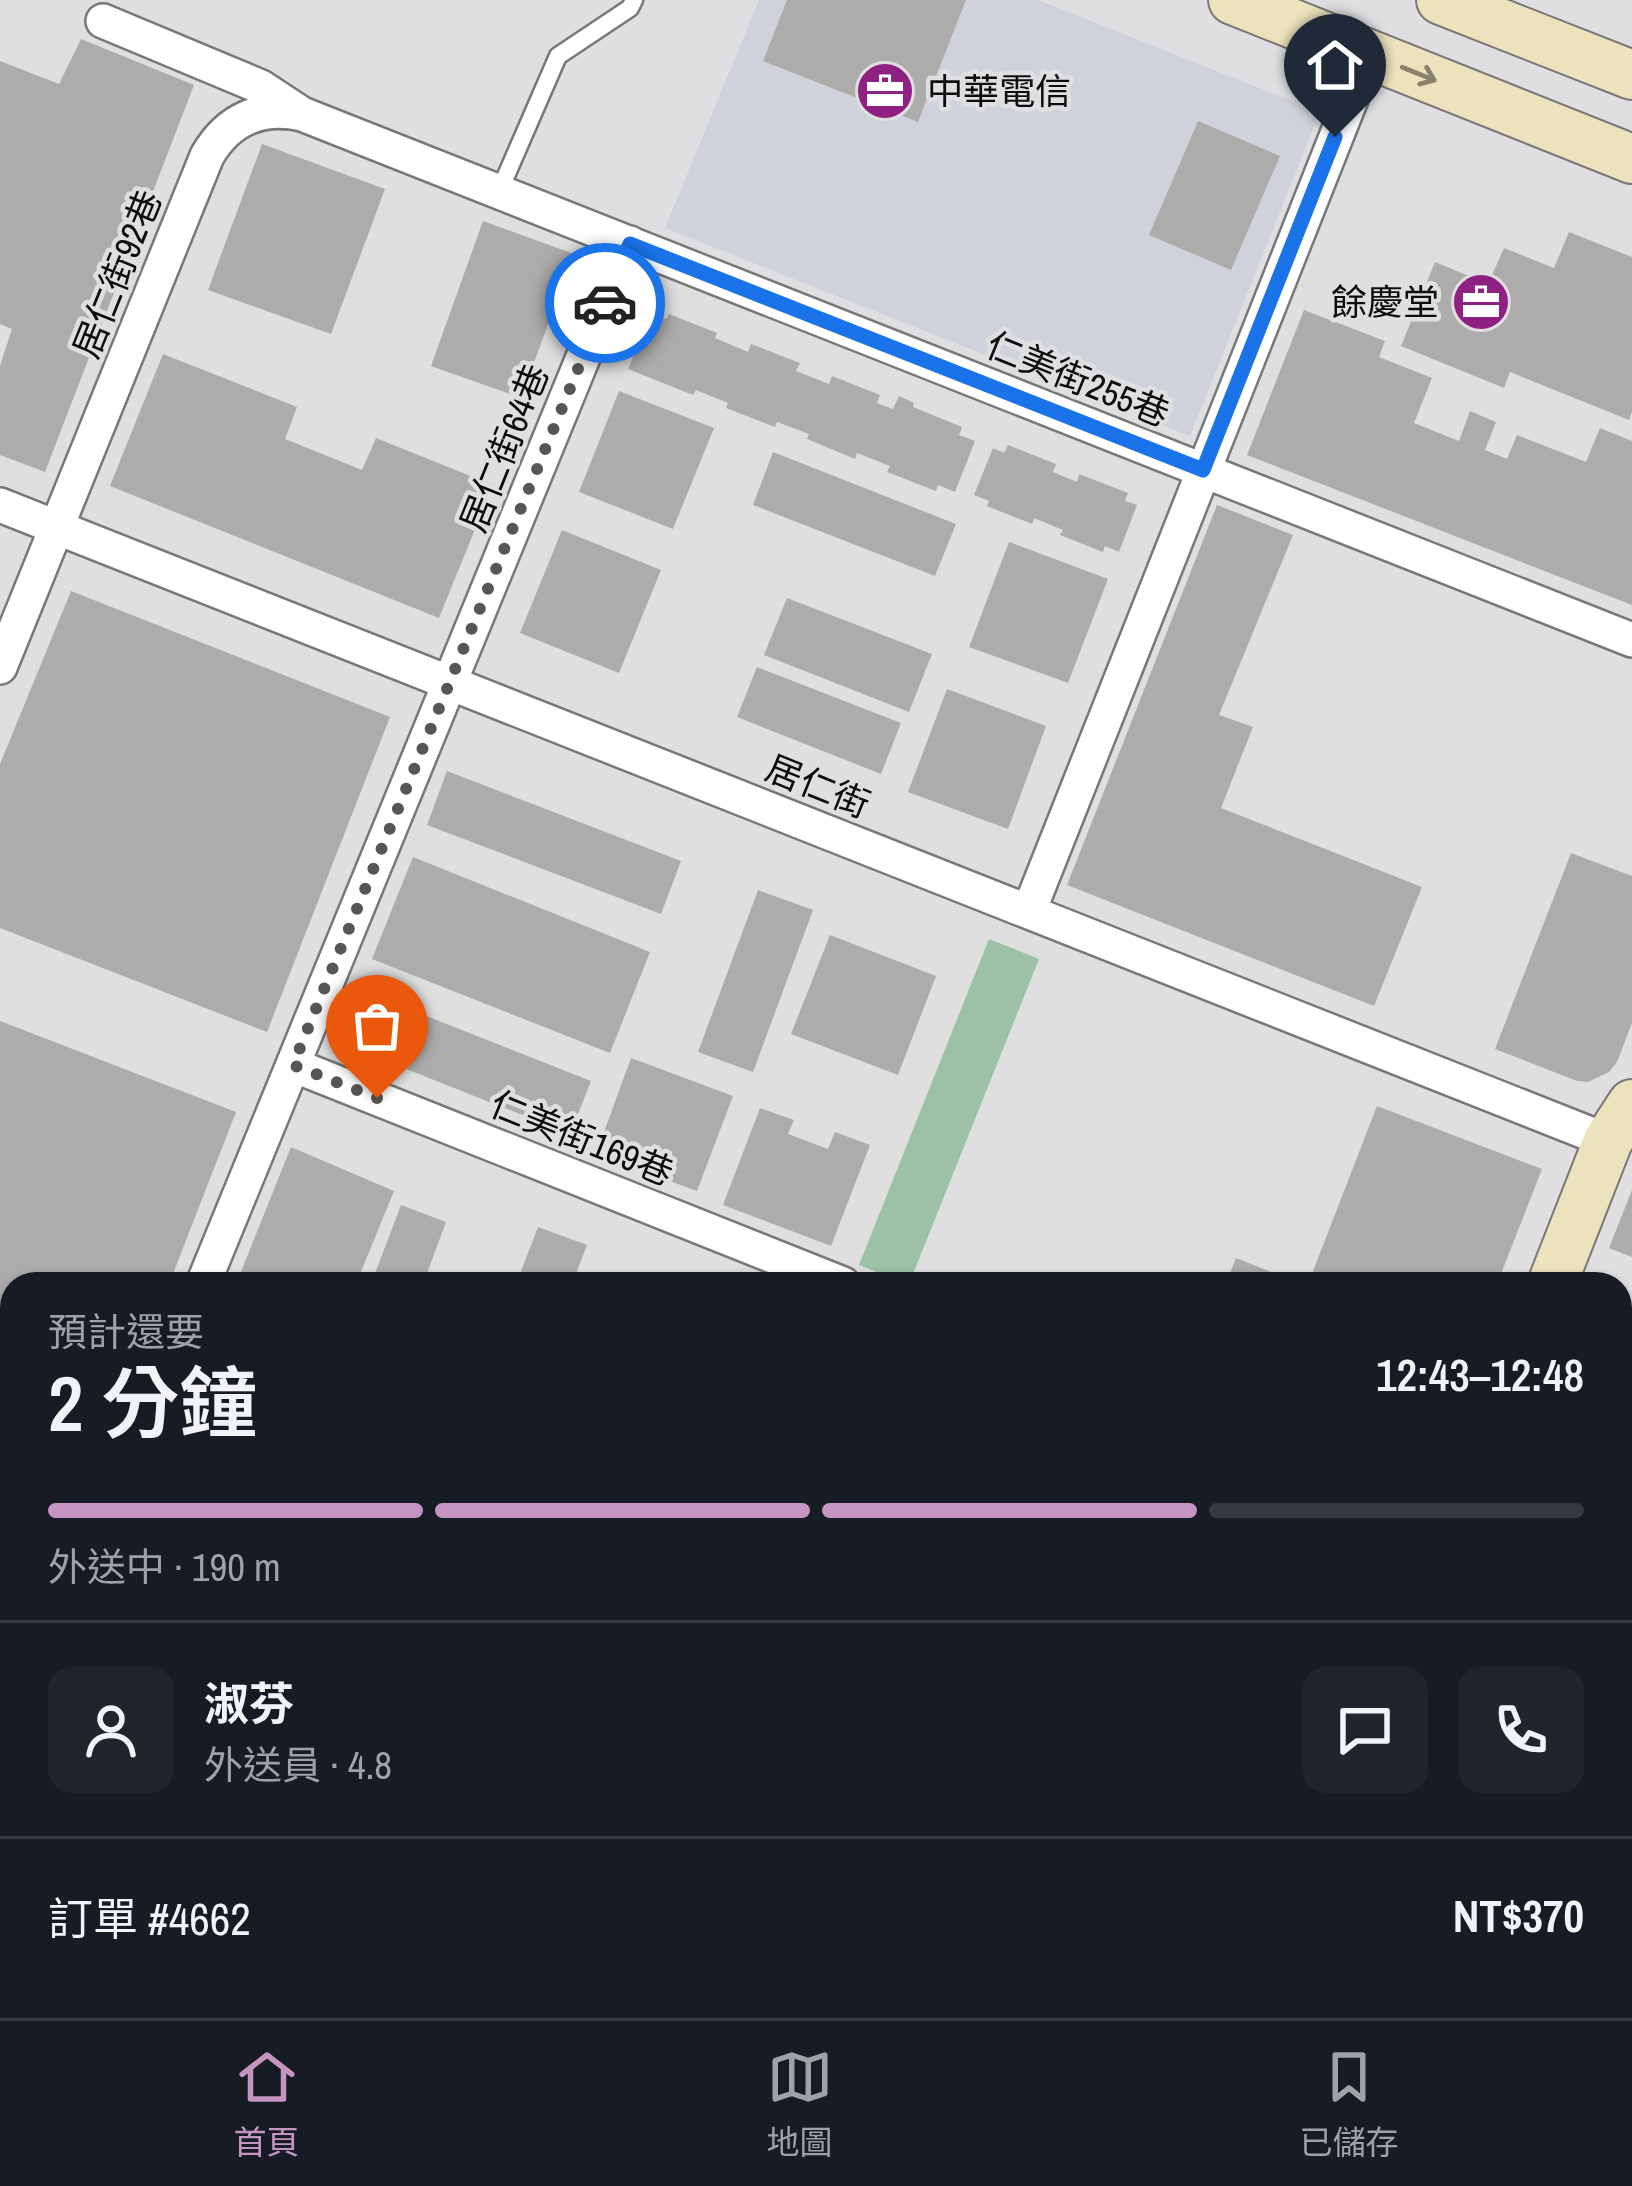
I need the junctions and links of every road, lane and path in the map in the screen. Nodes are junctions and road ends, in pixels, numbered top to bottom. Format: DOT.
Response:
graph roads {
  1 [pos="634,0"];
  2 [pos="1233,0"];
  3 [pos="1441,0"];
  4 [pos="103,21"];
  5 [pos="1369,54"];
  6 [pos="1630,67"];
  7 [pos="302,114"];
  8 [pos="1632,159"];
  9 [pos="499,192"];
  10 [pos="630,244"];
  11 [pos="1203,470"];
  12 [pos="0,505"];
  13 [pos="57,527"];
  14 [pos="1632,640"];
  15 [pos="0,667"];
  16 [pos="450,683"];
  17 [pos="1029,911"];
  18 [pos="293,1065"];
  19 [pos="1620,1122"];
  20 [pos="208,1272"];
  21 [pos="813,1272"];
  22 [pos="1557,1272"];
  1 -- 9 [label="lane"];
  2 -- 5 [label="street"];
  3 -- 6 [label="street"];
  4 -- 7 [label="street, 居仁街92巷"];
  5 -- 8 [label="street, one-way"];
  5 -- 11 [label="street"];
  7 -- 9 [label="street, 居仁街92巷"];
  7 -- 13 [label="street, 居仁街92巷"];
  9 -- 10 [label="street, 居仁街92巷"];
  10 -- 11 [label="street, 仁美街255巷"];
  10 -- 16 [label="street, 居仁街64巷"];
  11 -- 14 [label="street, 仁美街255巷"];
  11 -- 17 [label="street"];
  12 -- 13 [label="street, 居仁街"];
  13 -- 15 [label="street, 居仁街92巷"];
  13 -- 16 [label="street, 居仁街"];
  16 -- 17 [label="street, 居仁街"];
  16 -- 18 [label="street, 居仁街64巷"];
  17 -- 19 [label="street, 居仁街"];
  18 -- 20 [label="street, 居仁街64巷"];
  18 -- 21 [label="street, 仁美街169巷"];
  19 -- 22 [label="street"];
}
